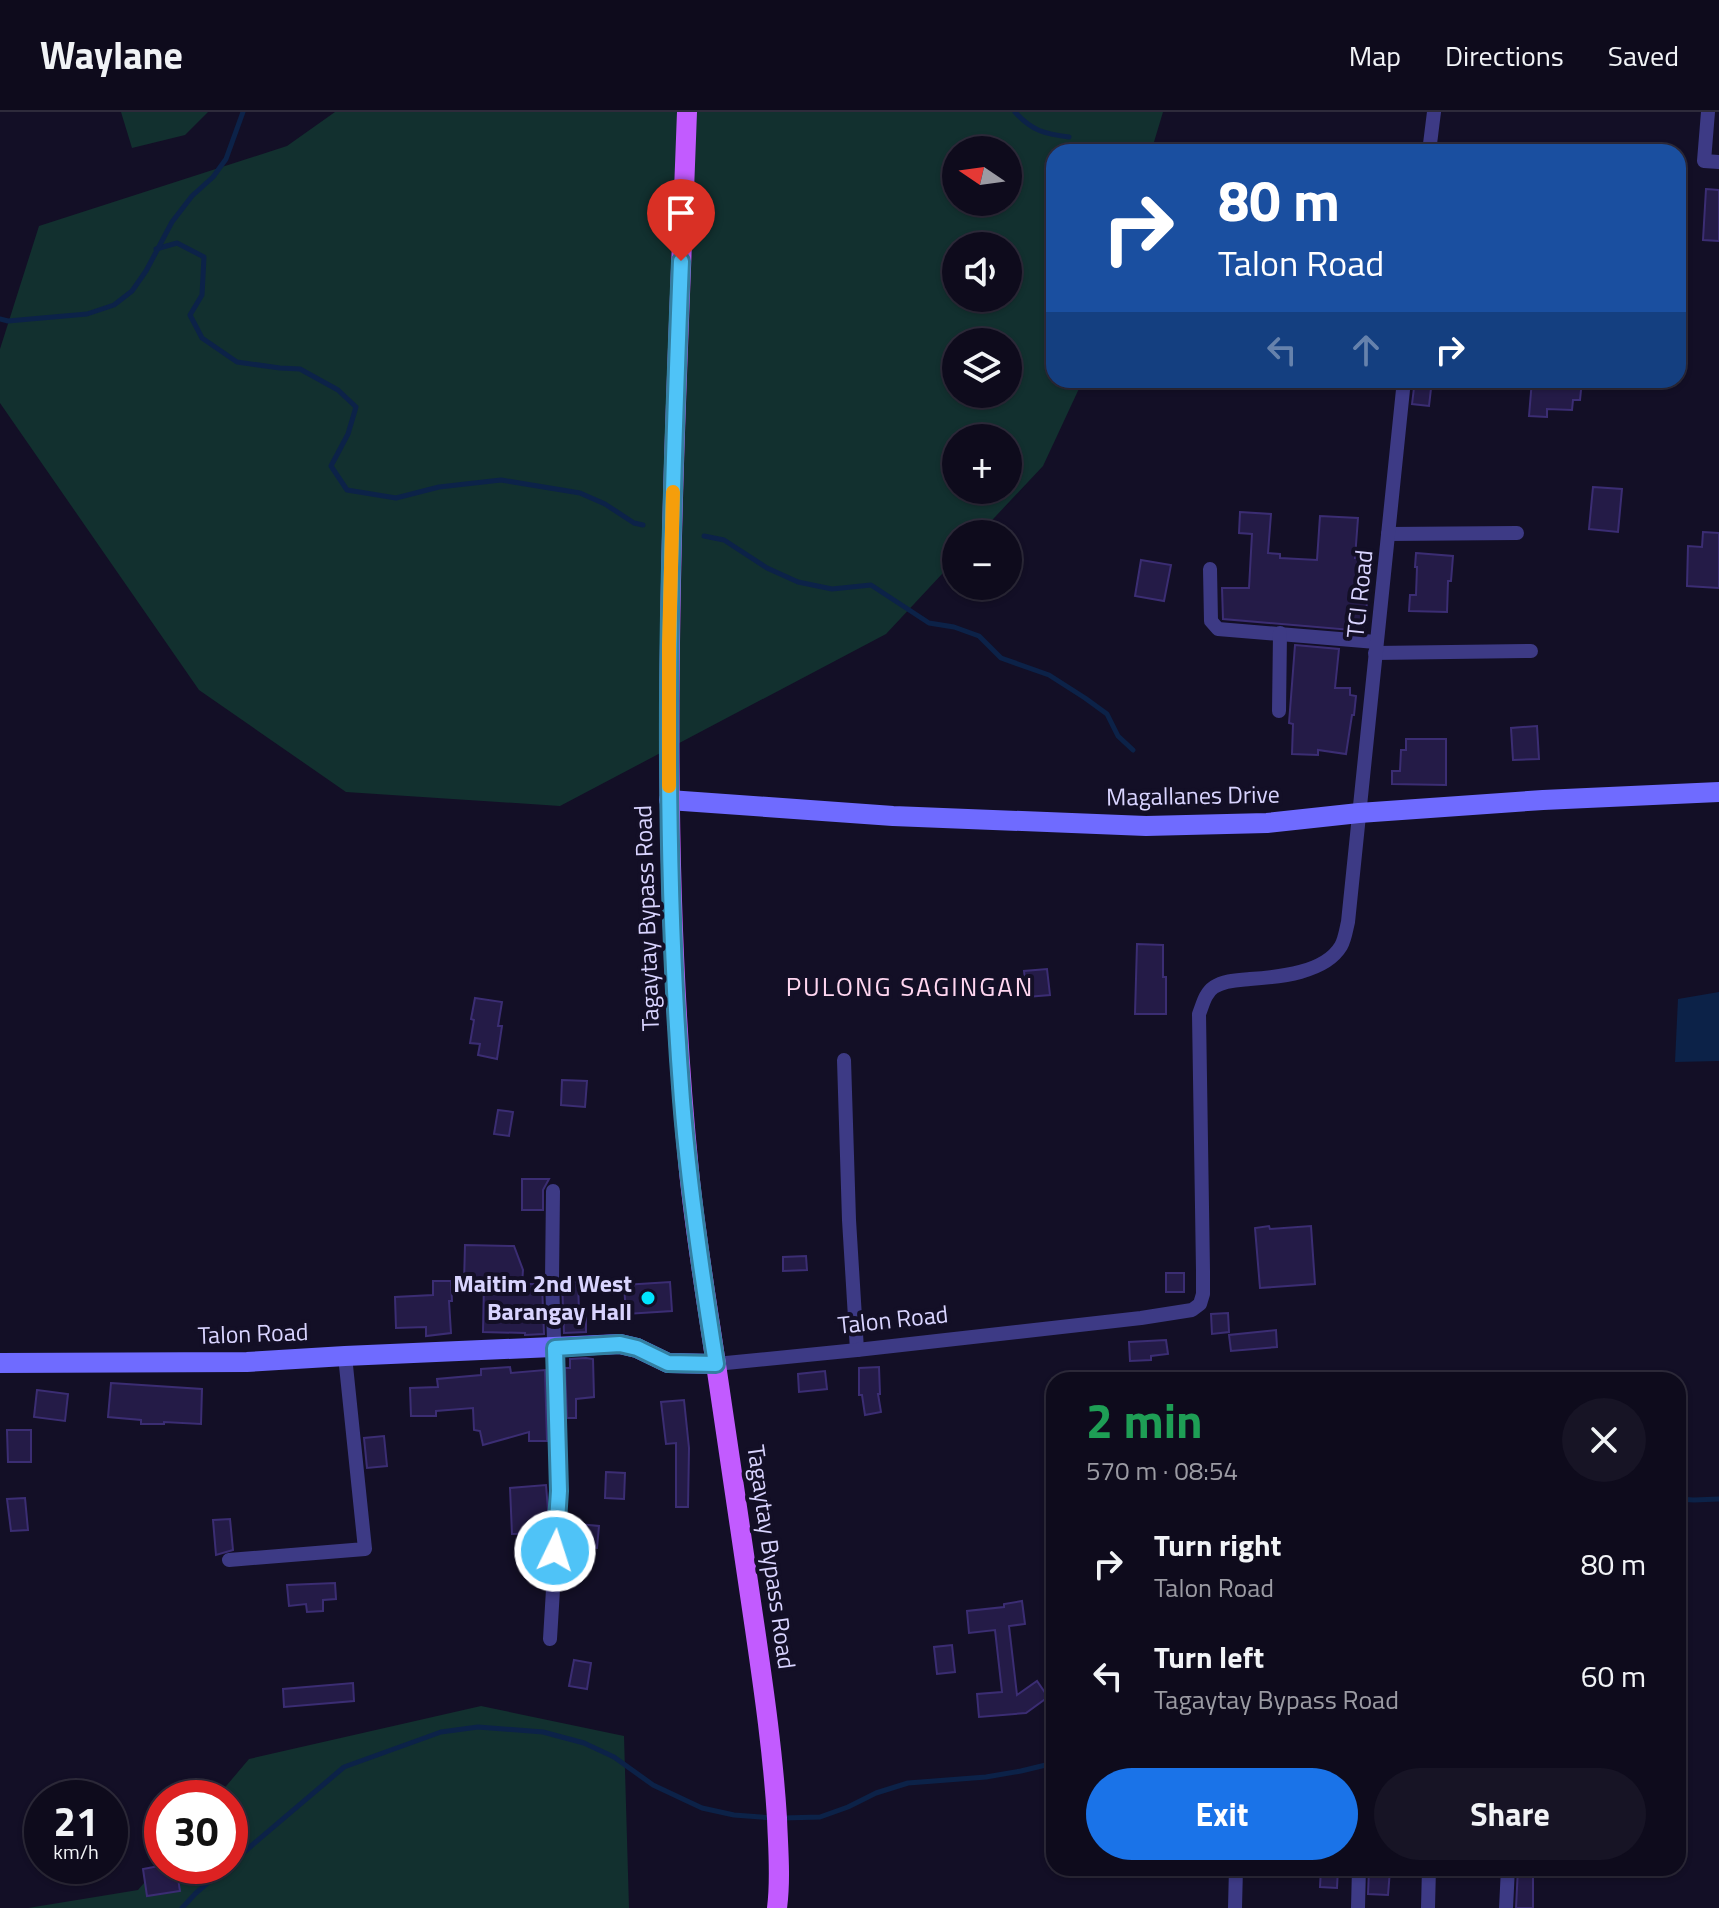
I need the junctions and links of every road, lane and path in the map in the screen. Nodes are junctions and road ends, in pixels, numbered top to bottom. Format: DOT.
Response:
graph roads {
  1 [pos="687,112"];
  2 [pos="1434,112"];
  3 [pos="1708,112"];
  4 [pos="1430,144"];
  5 [pos="1719,162"];
  6 [pos="1403,388"];
  7 [pos="1517,533"];
  8 [pos="1388,534"];
  9 [pos="1210,569"];
  10 [pos="1280,633"];
  11 [pos="1376,648"];
  12 [pos="1531,651"];
  13 [pos="1279,711"];
  14 [pos="1719,792"];
  15 [pos="669,800"];
  16 [pos="1359,813"];
  17 [pos="844,1060"];
  18 [pos="553,1191"];
  19 [pos="555,1348"];
  20 [pos="857,1350"];
  21 [pos="345,1356"];
  22 [pos="0,1363"];
  23 [pos="716,1364"];
  24 [pos="229,1560"];
  25 [pos="550,1639"];
  26 [pos="1236,1876"];
  27 [pos="1359,1876"];
  28 [pos="1429,1876"];
  29 [pos="1508,1876"];
  30 [pos="778,1908"];
  31 [pos="1235,1908"];
  32 [pos="1358,1908"];
  33 [pos="1428,1908"];
  34 [pos="1506,1908"];
  1 -- 15 [label="main road, Tagaytay Bypass Road"];
  2 -- 4 [label="street"];
  3 -- 5 [label="street"];
  6 -- 8 [label="street, TCI Road"];
  7 -- 8 [label="street"];
  8 -- 11 [label="street, TCI Road"];
  9 -- 10 [label="street"];
  10 -- 11 [label="street"];
  10 -- 13 [label="street"];
  11 -- 12 [label="street"];
  11 -- 16 [label="street, TCI Road"];
  14 -- 16 [label="street, Magallanes Drive"];
  15 -- 16 [label="street, Magallanes Drive"];
  15 -- 23 [label="main road, Tagaytay Bypass Road"];
  16 -- 20 [label="street, Talon Road"];
  17 -- 20 [label="street"];
  18 -- 19 [label="street"];
  19 -- 21 [label="street, Talon Road"];
  19 -- 23 [label="street, Talon Road"];
  19 -- 25 [label="street"];
  20 -- 23 [label="street, Talon Road"];
  21 -- 22 [label="street, Talon Road"];
  21 -- 24 [label="street"];
  23 -- 30 [label="main road, Tagaytay Bypass Road"];
  26 -- 31 [label="street"];
  27 -- 32 [label="street"];
  28 -- 33 [label="street"];
  29 -- 34 [label="street"];
}
